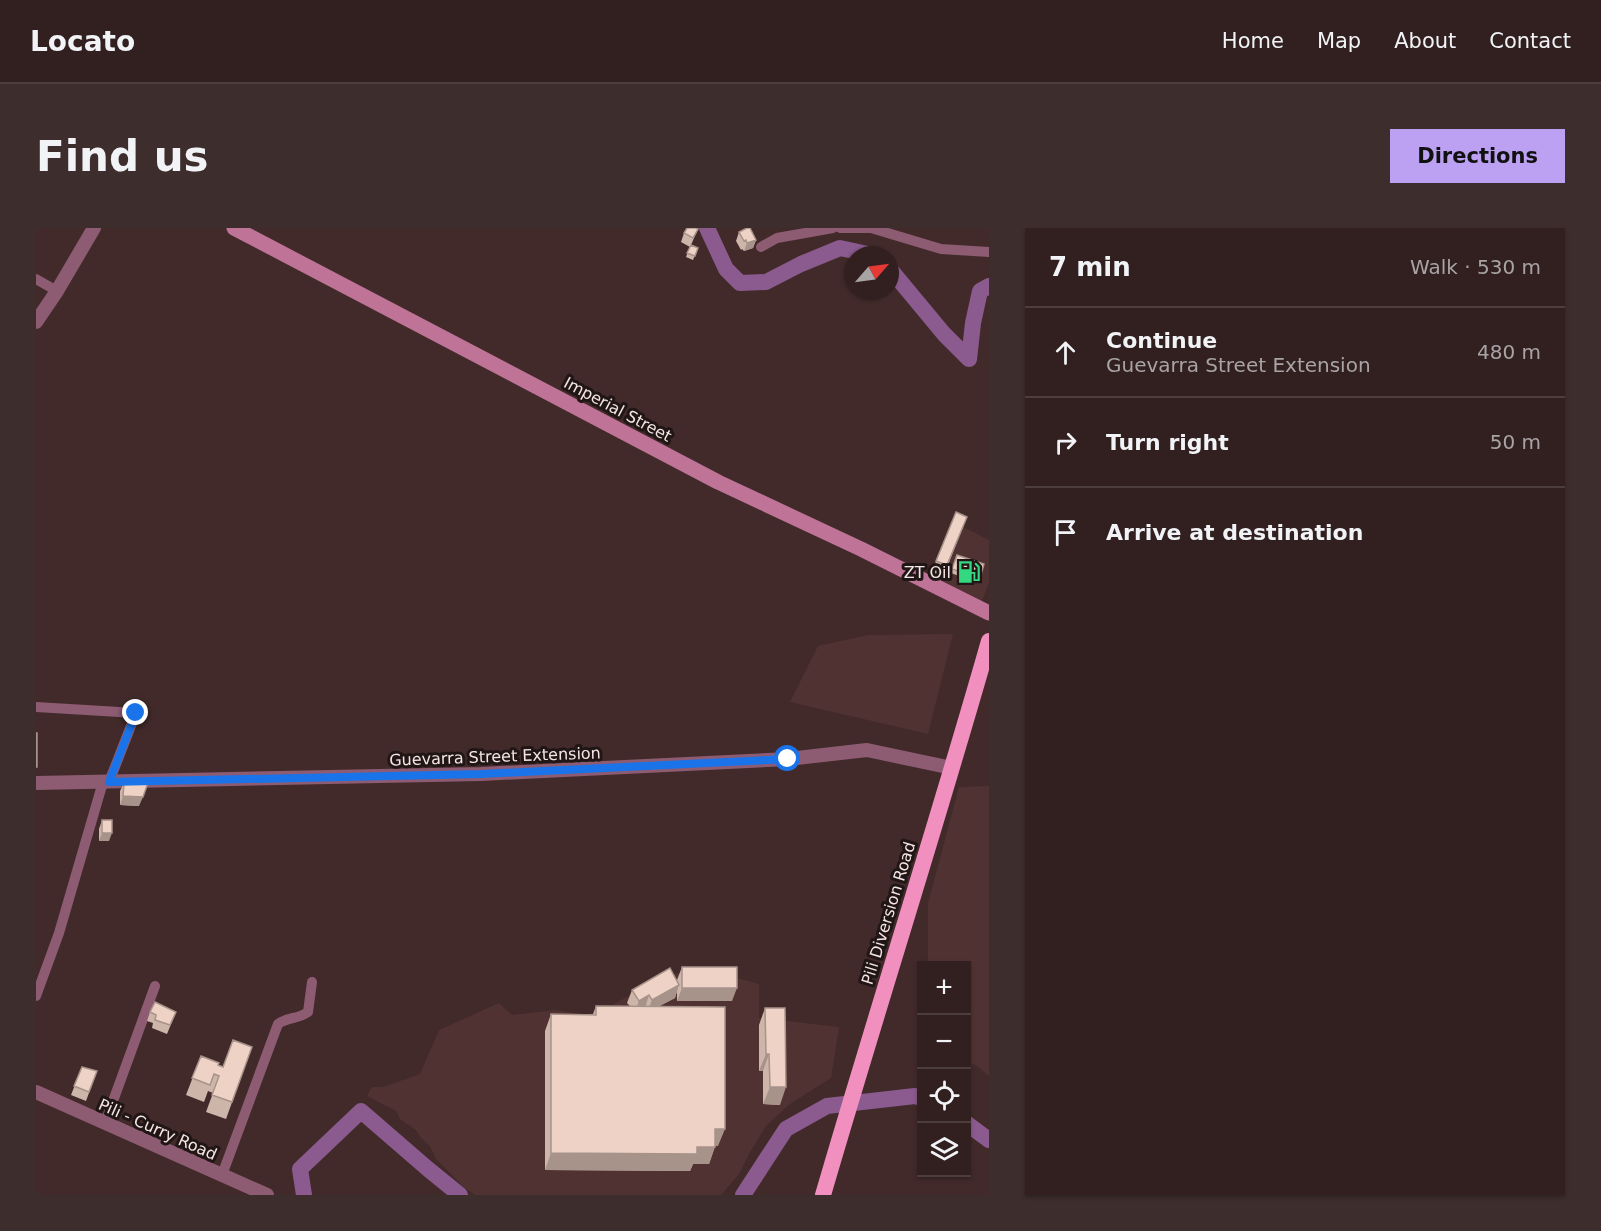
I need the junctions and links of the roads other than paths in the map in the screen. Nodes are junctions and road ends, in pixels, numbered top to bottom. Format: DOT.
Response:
graph roads {
  1 [pos="94,228"];
  2 [pos="234,228"];
  3 [pos="833,228"];
  4 [pos="840,228"];
  5 [pos="761,247"];
  6 [pos="989,252"];
  7 [pos="36,279"];
  8 [pos="57,291"];
  9 [pos="36,322"];
  10 [pos="989,613"];
  11 [pos="989,641"];
  12 [pos="36,707"];
  13 [pos="952,768"];
  14 [pos="106,782"];
  15 [pos="36,783"];
  16 [pos="312,982"];
  17 [pos="155,986"];
  18 [pos="36,996"];
  19 [pos="36,1092"];
  20 [pos="105,1123"];
  21 [pos="222,1175"];
  22 [pos="267,1195"];
  23 [pos="823,1195"];
  1 -- 8 [label="street"];
  2 -- 10 [label="main road, Imperial Street"];
  3 -- 5 [label="street"];
  4 -- 6 [label="street"];
  7 -- 8 [label="street"];
  8 -- 9 [label="street"];
  11 -- 13 [label="highway, Pili Diversion Road"];
  12 -- 14 [label="street"];
  13 -- 14 [label="street, Guevarra Street Extension"];
  13 -- 23 [label="highway, Pili Diversion Road"];
  14 -- 15 [label="street, Guevarra Street Extension"];
  14 -- 18 [label="street"];
  16 -- 21 [label="street"];
  17 -- 20 [label="street"];
  19 -- 20 [label="street, Pili - Curry Road"];
  20 -- 21 [label="street, Pili - Curry Road"];
  21 -- 22 [label="street, Pili - Curry Road"];
}
